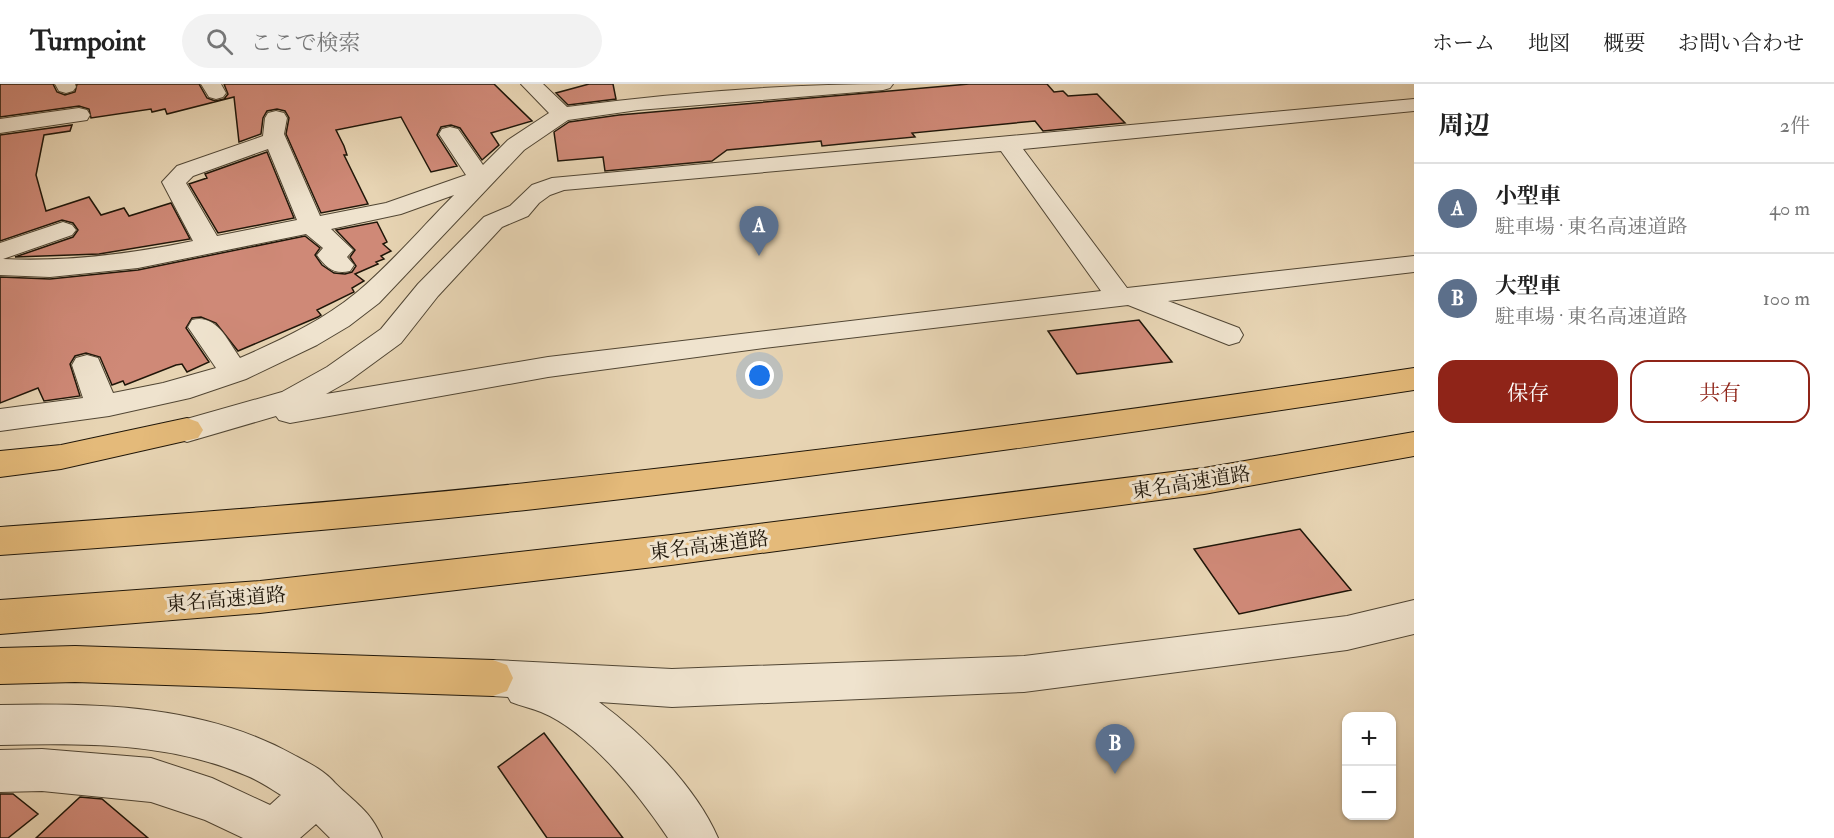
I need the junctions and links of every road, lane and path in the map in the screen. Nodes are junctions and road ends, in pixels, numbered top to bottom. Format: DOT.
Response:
graph roads {
  1 [pos="531,84"];
  2 [pos="883,84"];
  3 [pos="807,87"];
  4 [pos="1414,105"];
  5 [pos="562,114"];
  6 [pos="79,115"];
  7 [pos="0,126"];
  8 [pos="450,134"];
  9 [pos="1007,144"];
  10 [pos="488,175"];
  11 [pos="312,226"];
  12 [pos="63,230"];
  13 [pos="210,246"];
  14 [pos="0,252"];
  15 [pos="1414,264"];
  16 [pos="341,265"];
  17 [pos="0,267"];
  18 [pos="1126,297"];
  19 [pos="202,327"];
  20 [pos="1229,335"];
  21 [pos="87,364"];
  22 [pos="235,372"];
  23 [pos="1414,379"];
  24 [pos="98,408"];
  25 [pos="0,420"];
  26 [pos="187,430"];
  27 [pos="1414,444"];
  28 [pos="0,464"];
  29 [pos="0,541"];
  30 [pos="0,617"];
  31 [pos="1414,617"];
  32 [pos="0,666"];
  33 [pos="493,678"];
  34 [pos="0,725"];
  35 [pos="0,771"];
  36 [pos="317,794"];
  37 [pos="359,838"];
  38 [pos="695,838"];
  1 -- 5 [label="street"];
  2 -- 3 [label="street"];
  3 -- 5 [label="street"];
  4 -- 9 [label="street"];
  5 -- 10 [label="street"];
  6 -- 7 [label="street"];
  8 -- 10 [label="street"];
  9 -- 18 [label="street"];
  9 -- 26 [label="street"];
  10 -- 11 [label="street"];
  10 -- 22 [label="street"];
  11 -- 13 [label="street"];
  11 -- 13 [label="street"];
  11 -- 16 [label="street"];
  12 -- 14 [label="street"];
  13 -- 17 [label="street"];
  15 -- 18 [label="street"];
  18 -- 20 [label="street"];
  18 -- 26 [label="street"];
  19 -- 22 [label="street"];
  21 -- 24 [label="street"];
  22 -- 24 [label="street"];
  23 -- 29 [label="highway"];
  24 -- 25 [label="street"];
  26 -- 28 [label="highway"];
  27 -- 30 [label="highway, 東名高速道路"];
  31 -- 33 [label="street"];
  32 -- 33 [label="highway"];
  33 -- 38 [label="street"];
  34 -- 36 [label="street"];
  35 -- 36 [label="street"];
  36 -- 37 [label="street"];
}
